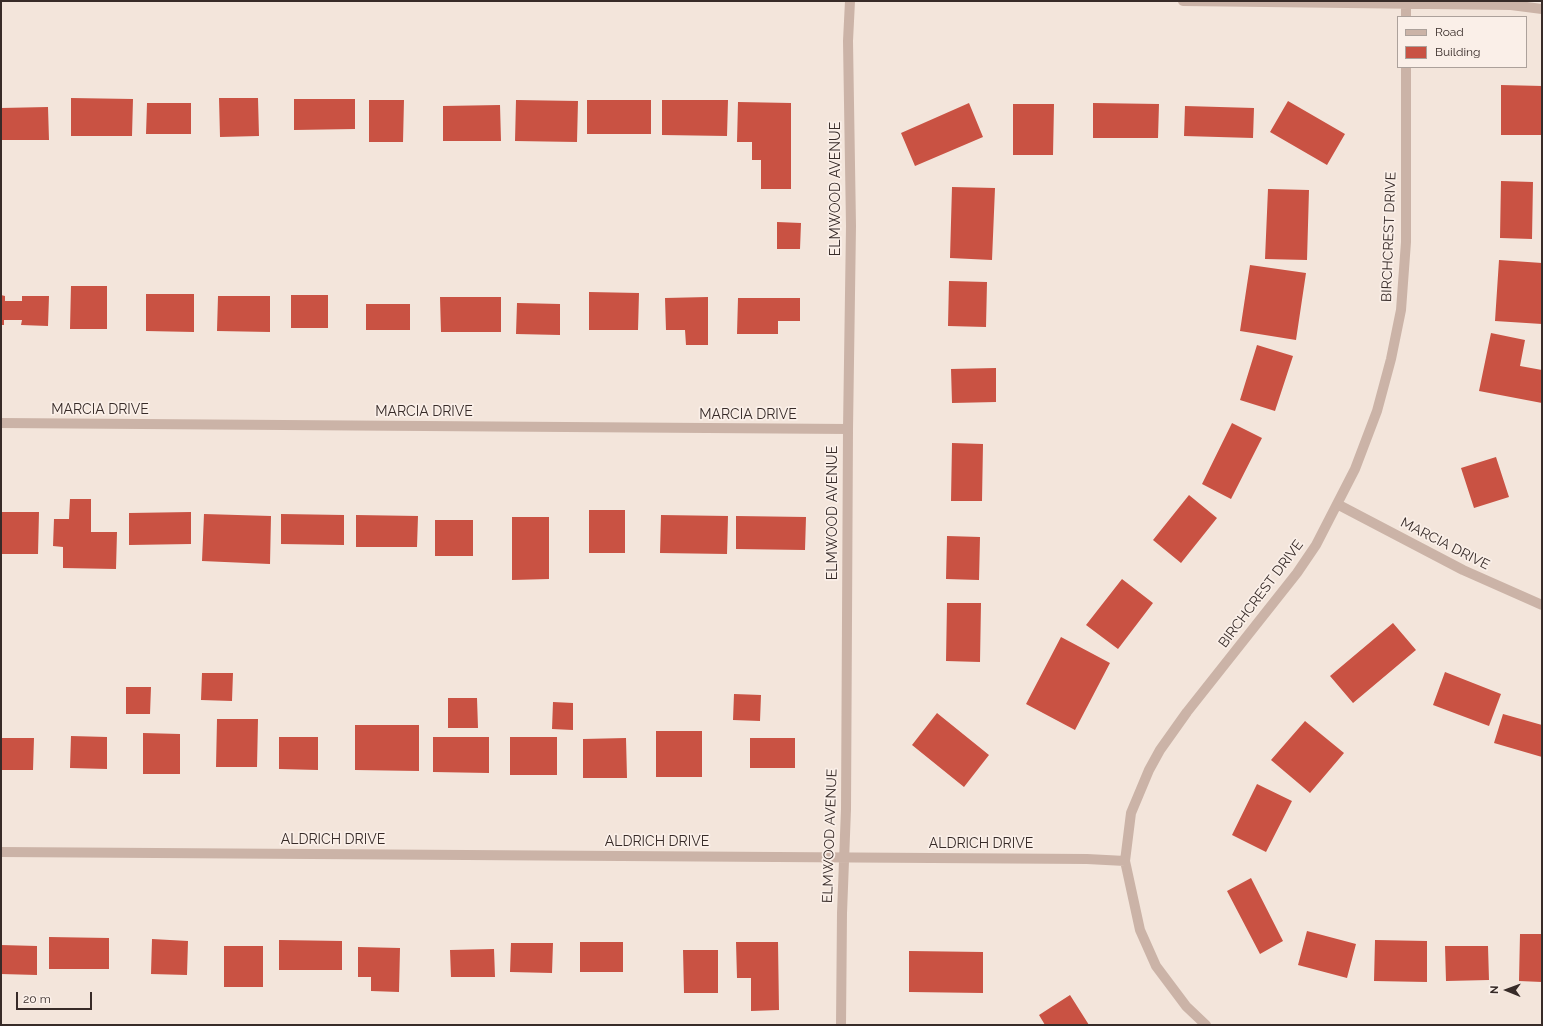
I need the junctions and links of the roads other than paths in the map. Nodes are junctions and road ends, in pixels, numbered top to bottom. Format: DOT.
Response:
graph roads {
  1 [pos="850,1"];
  2 [pos="1183,1"];
  3 [pos="1406,3"];
  4 [pos="1542,8"];
  5 [pos="1406,16"];
  6 [pos="1406,68"];
  7 [pos="1,423"];
  8 [pos="848,429"];
  9 [pos="1337,504"];
  10 [pos="1542,605"];
  11 [pos="1,852"];
  12 [pos="844,858"];
  13 [pos="1125,861"];
  14 [pos="841,1025"];
  15 [pos="1206,1025"];
  1 -- 8 [label="street, ELMWOOD AVENUE"];
  2 -- 3 [label="street"];
  3 -- 4 [label="street"];
  3 -- 5 [label="street"];
  6 -- 9 [label="street, BIRCHCREST DRIVE"];
  7 -- 8 [label="street, MARCIA DRIVE"];
  8 -- 12 [label="street, ELMWOOD AVENUE"];
  9 -- 10 [label="street, MARCIA DRIVE"];
  9 -- 13 [label="street, BIRCHCREST DRIVE"];
  11 -- 12 [label="street, ALDRICH DRIVE"];
  12 -- 13 [label="street, ALDRICH DRIVE"];
  12 -- 14 [label="street, ELMWOOD AVENUE"];
  13 -- 15 [label="street"];
}
